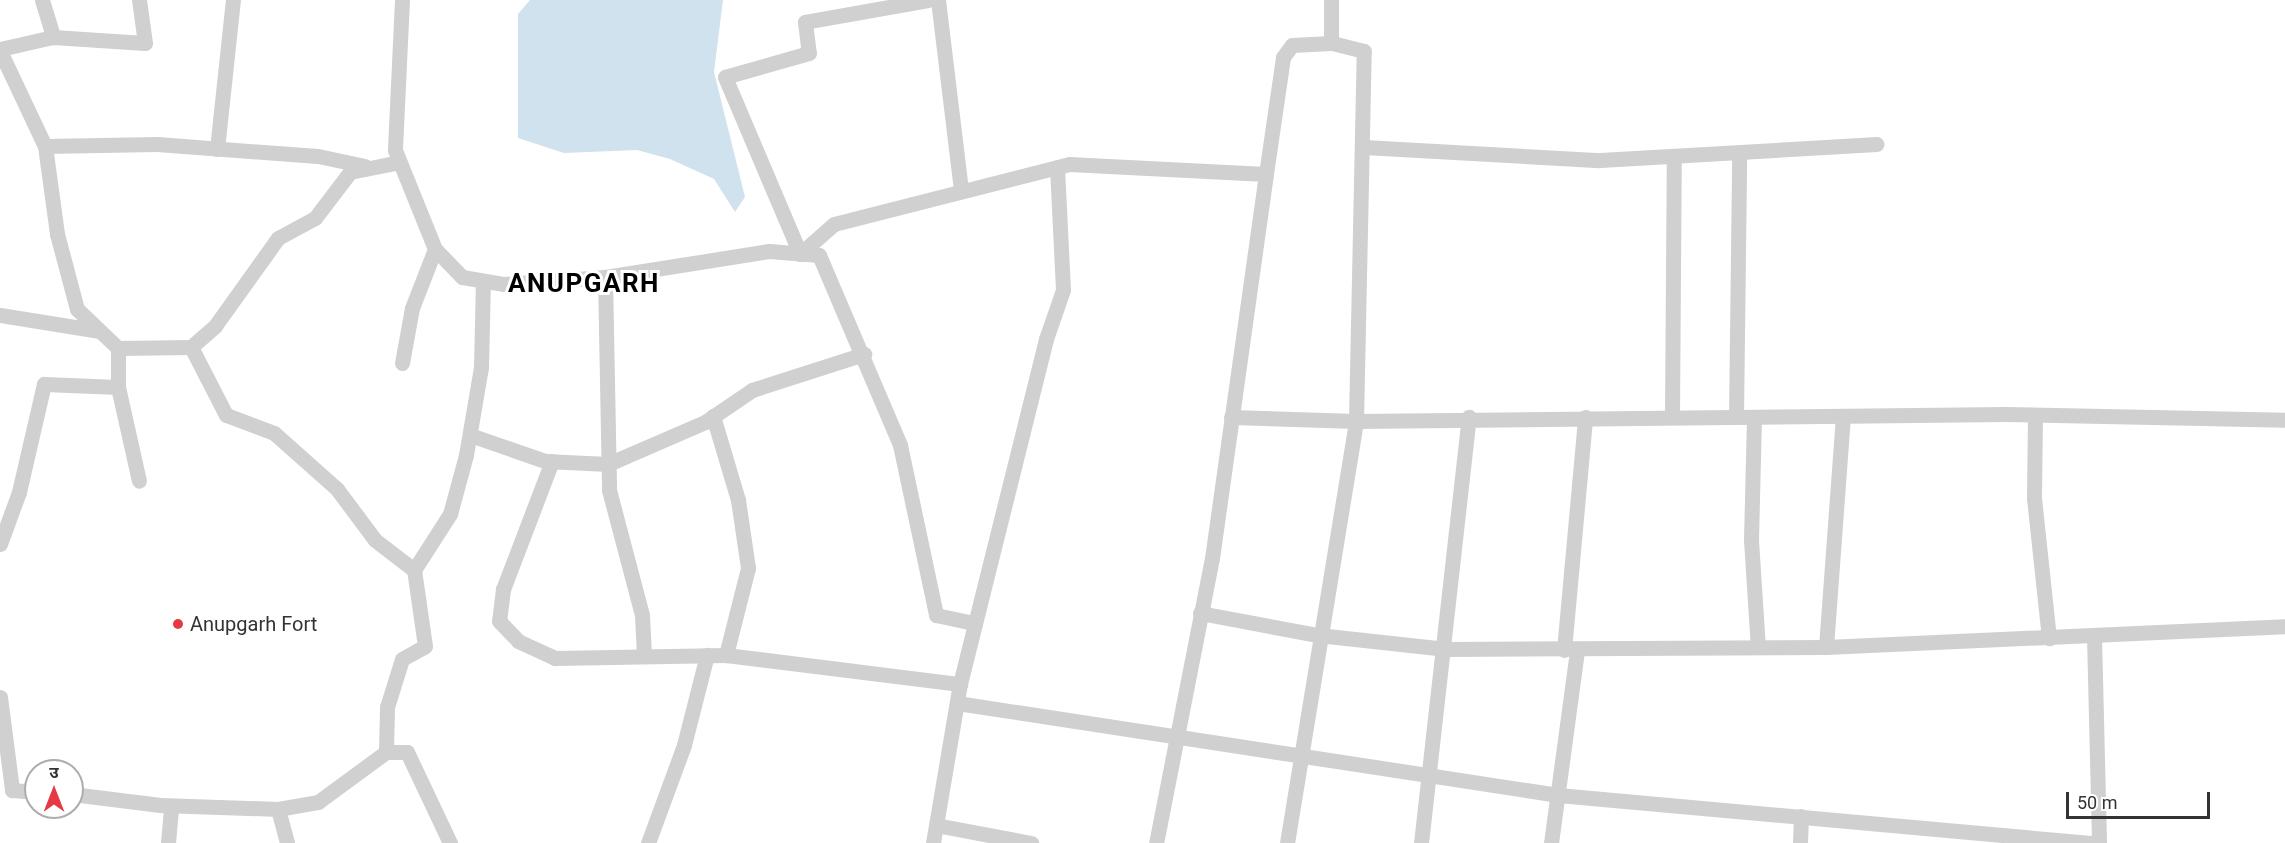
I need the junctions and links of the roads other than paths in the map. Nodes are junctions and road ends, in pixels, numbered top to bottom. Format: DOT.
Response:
graph roads {
  1 [pos="42,0"];
  2 [pos="139,0"];
  3 [pos="233,0"];
  4 [pos="402,0"];
  5 [pos="928,0"];
  6 [pos="938,0"];
  7 [pos="1330,0"];
  8 [pos="53,37"];
  9 [pos="1331,44"];
  10 [pos="0,50"];
  11 [pos="1876,144"];
  12 [pos="45,146"];
  13 [pos="1364,147"];
  14 [pos="217,149"];
  15 [pos="1739,156"];
  16 [pos="1674,158"];
  17 [pos="399,162"];
  18 [pos="1057,167"];
  19 [pos="371,168"];
  20 [pos="1266,174"];
  21 [pos="961,190"];
  22 [pos="435,249"];
  23 [pos="800,254"];
  24 [pos="605,277"];
  25 [pos="483,281"];
  26 [pos="0,315"];
  27 [pos="100,331"];
  28 [pos="191,347"];
  29 [pos="118,348"];
  30 [pos="864,354"];
  31 [pos="402,363"];
  32 [pos="118,387"];
  33 [pos="2035,415"];
  34 [pos="713,416"];
  35 [pos="1672,416"];
  36 [pos="1231,417"];
  37 [pos="1469,417"];
  38 [pos="1585,417"];
  39 [pos="1736,417"];
  40 [pos="1754,417"];
  41 [pos="1843,417"];
  42 [pos="2285,420"];
  43 [pos="1356,421"];
  44 [pos="470,435"];
  45 [pos="552,461"];
  46 [pos="608,464"];
  47 [pos="139,481"];
  48 [pos="0,544"];
  49 [pos="414,570"];
  50 [pos="1200,613"];
  51 [pos="975,623"];
  52 [pos="2285,626"];
  53 [pos="1318,635"];
  54 [pos="2094,636"];
  55 [pos="2049,638"];
  56 [pos="1826,646"];
  57 [pos="1758,647"];
  58 [pos="1446,649"];
  59 [pos="1570,650"];
  60 [pos="707,655"];
  61 [pos="726,655"];
  62 [pos="644,656"];
  63 [pos="960,684"];
  64 [pos="0,697"];
  65 [pos="957,702"];
  66 [pos="1173,738"];
  67 [pos="386,752"];
  68 [pos="1299,755"];
  69 [pos="1431,775"];
  70 [pos="6,791"];
  71 [pos="24,792"];
  72 [pos="84,795"];
  73 [pos="1558,795"];
  74 [pos="171,806"];
  75 [pos="278,809"];
  76 [pos="1801,816"];
  77 [pos="936,825"];
  78 [pos="168,843"];
  79 [pos="287,843"];
  80 [pos="450,843"];
  81 [pos="648,843"];
  82 [pos="933,843"];
  83 [pos="1031,843"];
  84 [pos="1156,843"];
  85 [pos="1287,843"];
  86 [pos="1421,843"];
  87 [pos="1551,843"];
  88 [pos="1800,843"];
  89 [pos="2091,843"];
  90 [pos="2099,843"];
  1 -- 8 [label="street"];
  2 -- 8 [label="street"];
  3 -- 14 [label="street"];
  4 -- 17 [label="street"];
  5 -- 23 [label="street"];
  6 -- 21 [label="street"];
  7 -- 9 [label="street"];
  8 -- 10 [label="street"];
  9 -- 13 [label="street"];
  9 -- 20 [label="street"];
  10 -- 12 [label="street"];
  11 -- 15 [label="street"];
  12 -- 14 [label="street"];
  12 -- 27 [label="street"];
  13 -- 16 [label="street"];
  13 -- 43 [label="street"];
  14 -- 19 [label="street"];
  15 -- 16 [label="street"];
  15 -- 39 [label="street"];
  16 -- 35 [label="street"];
  17 -- 19 [label="street"];
  17 -- 22 [label="street"];
  18 -- 20 [label="street"];
  18 -- 21 [label="street"];
  18 -- 51 [label="street"];
  19 -- 28 [label="street"];
  20 -- 36 [label="street"];
  21 -- 23 [label="street"];
  22 -- 25 [label="street"];
  22 -- 31 [label="street"];
  23 -- 24 [label="street"];
  23 -- 30 [label="street"];
  24 -- 25 [label="street"];
  24 -- 46 [label="street"];
  25 -- 44 [label="street"];
  26 -- 27 [label="street"];
  27 -- 29 [label="street"];
  28 -- 29 [label="street"];
  28 -- 49 [label="street"];
  29 -- 32 [label="street"];
  30 -- 34 [label="street"];
  30 -- 51 [label="street"];
  32 -- 47 [label="street"];
  32 -- 48 [label="street"];
  33 -- 41 [label="street"];
  33 -- 42 [label="street"];
  33 -- 55 [label="street"];
  34 -- 46 [label="street"];
  34 -- 61 [label="street"];
  35 -- 38 [label="street"];
  35 -- 39 [label="street"];
  36 -- 43 [label="street"];
  36 -- 50 [label="street"];
  37 -- 38 [label="street"];
  37 -- 43 [label="street"];
  37 -- 58 [label="street"];
  38 -- 59 [label="street"];
  39 -- 40 [label="street"];
  40 -- 41 [label="street"];
  40 -- 57 [label="street"];
  41 -- 56 [label="street"];
  43 -- 53 [label="street"];
  44 -- 45 [label="street"];
  44 -- 49 [label="street"];
  45 -- 46 [label="street"];
  45 -- 62 [label="street"];
  46 -- 62 [label="street"];
  49 -- 67 [label="street"];
  50 -- 53 [label="street"];
  50 -- 66 [label="street"];
  51 -- 63 [label="street"];
  52 -- 54 [label="street"];
  53 -- 58 [label="street"];
  53 -- 68 [label="street"];
  54 -- 55 [label="street"];
  54 -- 90 [label="street"];
  55 -- 56 [label="street"];
  56 -- 57 [label="street"];
  57 -- 59 [label="street"];
  58 -- 59 [label="street"];
  58 -- 69 [label="street"];
  59 -- 73 [label="street"];
  60 -- 61 [label="street"];
  60 -- 62 [label="street"];
  60 -- 81 [label="street"];
  61 -- 63 [label="street"];
  63 -- 65 [label="street"];
  64 -- 70 [label="street"];
  65 -- 66 [label="street"];
  65 -- 77 [label="street"];
  66 -- 68 [label="street"];
  66 -- 84 [label="street"];
  67 -- 75 [label="street"];
  67 -- 80 [label="street"];
  68 -- 69 [label="street"];
  68 -- 85 [label="street"];
  69 -- 73 [label="street"];
  69 -- 86 [label="street"];
  70 -- 71 [label="street"];
  72 -- 74 [label="street"];
  73 -- 76 [label="street"];
  73 -- 87 [label="street"];
  74 -- 75 [label="street"];
  74 -- 78 [label="street"];
  75 -- 79 [label="street"];
  76 -- 88 [label="street"];
  76 -- 89 [label="street"];
  77 -- 82 [label="street"];
  77 -- 83 [label="street"];
}
